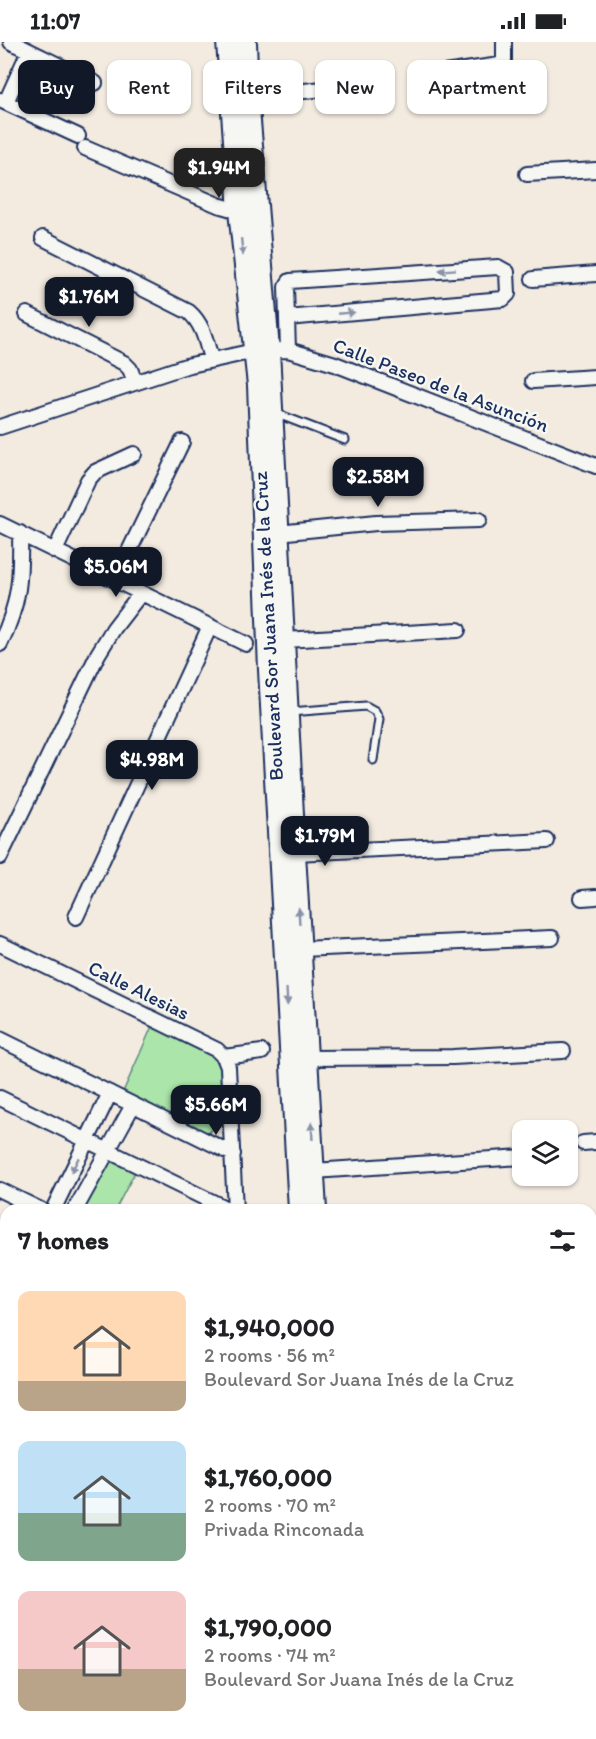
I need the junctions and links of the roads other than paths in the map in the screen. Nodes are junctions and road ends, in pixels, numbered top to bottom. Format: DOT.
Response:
graph roads {
  1 [pos="11,42"];
  2 [pos="227,42"];
  3 [pos="246,42"];
  4 [pos="504,42"];
  5 [pos="29,51"];
  6 [pos="48,60"];
  7 [pos="247,60"];
  8 [pos="504,60"];
  9 [pos="3,101"];
  10 [pos="250,114"];
  11 [pos="596,170"];
  12 [pos="527,174"];
  13 [pos="239,211"];
  14 [pos="43,238"];
  15 [pos="596,274"];
  16 [pos="533,279"];
  17 [pos="27,314"];
  18 [pos="287,318"];
  19 [pos="270,350"];
  20 [pos="211,359"];
  21 [pos="596,377"];
  22 [pos="533,381"];
  23 [pos="135,382"];
  24 [pos="272,412"];
  25 [pos="0,427"];
  26 [pos="345,440"];
  27 [pos="182,442"];
  28 [pos="134,454"];
  29 [pos="596,466"];
  30 [pos="479,520"];
  31 [pos="0,524"];
  32 [pos="20,533"];
  33 [pos="278,533"];
  34 [pos="55,551"];
  35 [pos="114,580"];
  36 [pos="141,593"];
  37 [pos="210,627"];
  38 [pos="458,630"];
  39 [pos="284,640"];
  40 [pos="0,644"];
  41 [pos="246,644"];
  42 [pos="288,712"];
  43 [pos="373,760"];
  44 [pos="547,841"];
  45 [pos="295,853"];
  46 [pos="0,857"];
  47 [pos="76,917"];
  48 [pos="552,938"];
  49 [pos="0,944"];
  50 [pos="301,949"];
  51 [pos="0,1039"];
  52 [pos="563,1051"];
  53 [pos="262,1052"];
  54 [pos="224,1057"];
  55 [pos="308,1058"];
  56 [pos="110,1093"];
  57 [pos="0,1098"];
  58 [pos="133,1105"];
  59 [pos="97,1145"];
  60 [pos="233,1154"];
  61 [pos="512,1158"];
  62 [pos="314,1171"];
  63 [pos="0,1191"];
  64 [pos="28,1204"];
  65 [pos="57,1204"];
  66 [pos="77,1204"];
  67 [pos="217,1204"];
  68 [pos="235,1204"];
  69 [pos="299,1204"];
  70 [pos="316,1204"];
  1 -- 5 [label="street"];
  2 -- 13 [label="main road, Boulevard Sor Juana Inés de la Cruz"];
  3 -- 7 [label="main road, Boulevard Sor Juana Inés de la Cruz"];
  4 -- 8 [label="street"];
  5 -- 6 [label="street"];
  5 -- 9 [label="street"];
  9 -- 13 [label="street"];
  10 -- 19 [label="main road, Boulevard Sor Juana Inés de la Cruz"];
  11 -- 12 [label="street"];
  13 -- 19 [label="main road, Boulevard Sor Juana Inés de la Cruz, one-way"];
  14 -- 20 [label="street"];
  15 -- 16 [label="street"];
  17 -- 23 [label="street"];
  18 -- 18 [label="street, one-way"];
  18 -- 19 [label="street"];
  19 -- 20 [label="street, Calle Paseo de la Asunción"];
  19 -- 24 [label="main road, Boulevard Sor Juana Inés de la Cruz"];
  19 -- 29 [label="street, Calle Paseo de la Asunción"];
  19 -- 69 [label="main road, Boulevard Sor Juana Inés de la Cruz, one-way"];
  20 -- 23 [label="street, Calle Paseo de la Asunción"];
  21 -- 22 [label="street"];
  23 -- 25 [label="street, Calle Paseo de la Asunción"];
  24 -- 26 [label="lane"];
  24 -- 33 [label="main road, Boulevard Sor Juana Inés de la Cruz"];
  27 -- 35 [label="street"];
  28 -- 34 [label="street"];
  30 -- 33 [label="street"];
  31 -- 32 [label="street"];
  32 -- 34 [label="street"];
  32 -- 40 [label="street"];
  33 -- 39 [label="main road, Boulevard Sor Juana Inés de la Cruz"];
  34 -- 35 [label="street"];
  35 -- 36 [label="street"];
  36 -- 37 [label="street"];
  36 -- 46 [label="street"];
  37 -- 41 [label="street"];
  37 -- 47 [label="street"];
  38 -- 39 [label="street"];
  39 -- 42 [label="main road, Boulevard Sor Juana Inés de la Cruz"];
  42 -- 43 [label="lane"];
  42 -- 45 [label="main road, Boulevard Sor Juana Inés de la Cruz"];
  44 -- 45 [label="street"];
  50 -- 45 [label="main road, Boulevard Sor Juana Inés de la Cruz, one-way"];
  48 -- 50 [label="street"];
  49 -- 54 [label="street, Calle Alesias"];
  50 -- 55 [label="main road, Boulevard Sor Juana Inés de la Cruz"];
  51 -- 56 [label="street"];
  52 -- 55 [label="street"];
  53 -- 54 [label="street"];
  54 -- 60 [label="street"];
  62 -- 55 [label="main road, Boulevard Sor Juana Inés de la Cruz, one-way"];
  56 -- 58 [label="street"];
  56 -- 59 [label="street"];
  57 -- 59 [label="street"];
  58 -- 59 [label="street"];
  58 -- 60 [label="street"];
  59 -- 65 [label="street, one-way"];
  59 -- 66 [label="street"];
  59 -- 67 [label="street"];
  60 -- 68 [label="street"];
  61 -- 62 [label="street"];
  62 -- 70 [label="main road, Boulevard Sor Juana Inés de la Cruz"];
  63 -- 64 [label="street"];
}
